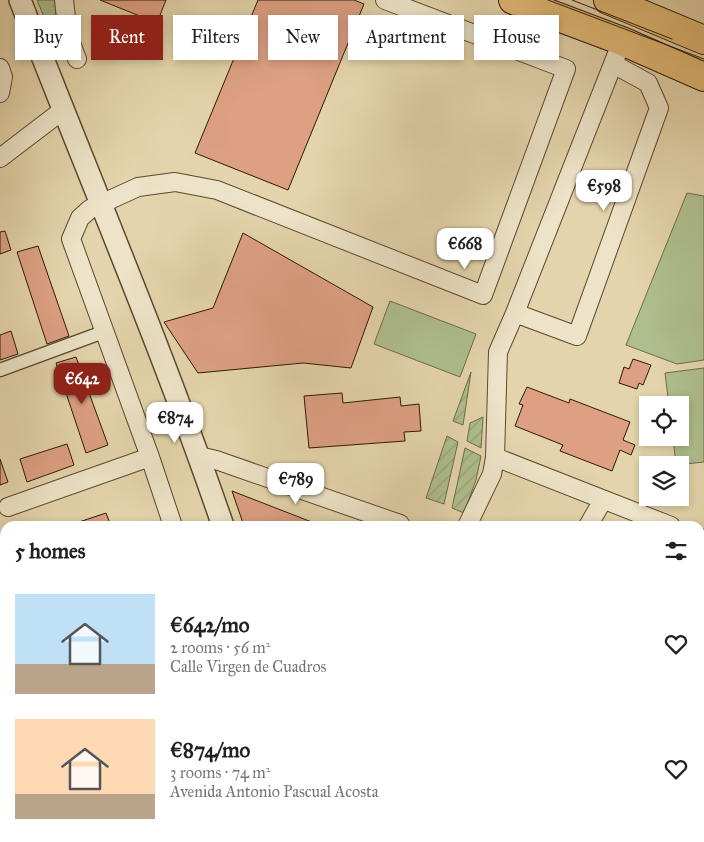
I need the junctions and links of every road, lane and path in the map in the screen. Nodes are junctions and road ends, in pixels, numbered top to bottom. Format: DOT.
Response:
graph roads {
  1 [pos="20,0"];
  2 [pos="64,0"];
  3 [pos="385,0"];
  4 [pos="513,0"];
  5 [pos="608,0"];
  6 [pos="66,15"];
  7 [pos="704,40"];
  8 [pos="618,52"];
  9 [pos="0,68"];
  10 [pos="704,77"];
  11 [pos="0,94"];
  12 [pos="63,110"];
  13 [pos="0,158"];
  14 [pos="100,204"];
  15 [pos="515,313"];
  16 [pos="106,332"];
  17 [pos="0,370"];
  18 [pos="199,456"];
  19 [pos="150,457"];
  20 [pos="495,457"];
  21 [pos="603,500"];
  22 [pos="8,507"];
  23 [pos="171,521"];
  24 [pos="221,521"];
  25 [pos="391,521"];
  26 [pos="469,521"];
  27 [pos="591,521"];
  28 [pos="658,521"];
  1 -- 12 [label="street"];
  2 -- 6 [label="street"];
  3 -- 14 [label="street"];
  4 -- 8 [label="highway"];
  5 -- 7 [label="highway"];
  8 -- 10 [label="highway"];
  8 -- 15 [label="street"];
  8 -- 15 [label="street"];
  9 -- 11 [label="street"];
  12 -- 13 [label="street"];
  12 -- 14 [label="street"];
  14 -- 16 [label="street"];
  14 -- 18 [label="street"];
  15 -- 20 [label="street"];
  16 -- 17 [label="street"];
  16 -- 19 [label="street"];
  18 -- 24 [label="street"];
  18 -- 25 [label="street"];
  19 -- 22 [label="street"];
  19 -- 23 [label="street"];
  20 -- 21 [label="street"];
  20 -- 26 [label="street"];
  21 -- 27 [label="street"];
  21 -- 28 [label="street"];
}
